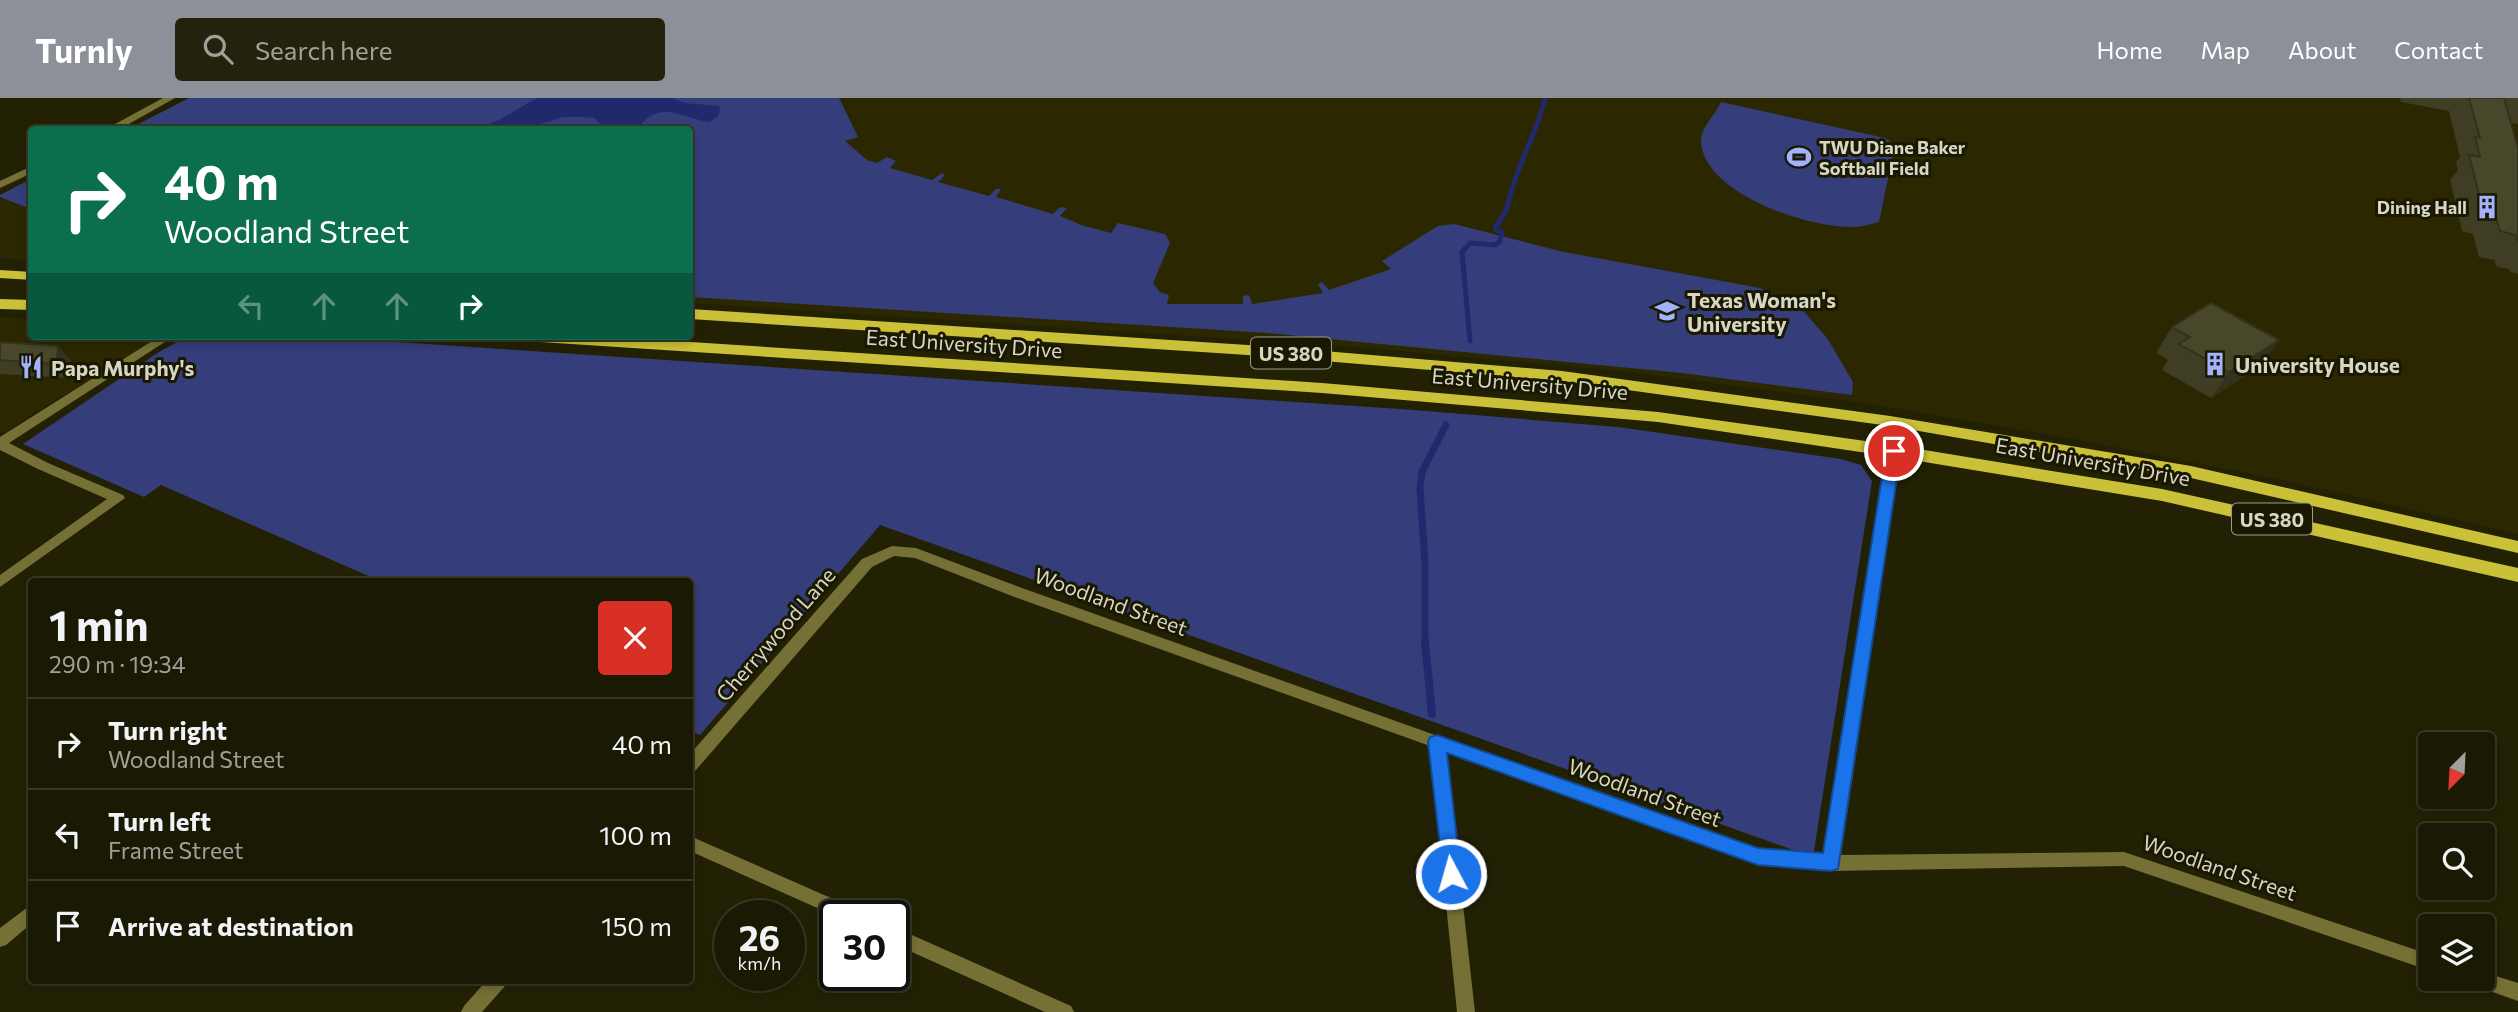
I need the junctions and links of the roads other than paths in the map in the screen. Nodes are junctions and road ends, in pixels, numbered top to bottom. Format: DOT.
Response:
graph roads {
  1 [pos="170,98"];
  2 [pos="117,126"];
  3 [pos="28,171"];
  4 [pos="0,185"];
  5 [pos="0,274"];
  6 [pos="28,276"];
  7 [pos="0,303"];
  8 [pos="28,305"];
  9 [pos="693,314"];
  10 [pos="162,340"];
  11 [pos="586,340"];
  12 [pos="1890,421"];
  13 [pos="0,444"];
  14 [pos="1894,451"];
  15 [pos="2518,547"];
  16 [pos="867,563"];
  17 [pos="2518,575"];
  18 [pos="0,582"];
  19 [pos="1437,742"];
  20 [pos="693,756"];
  21 [pos="693,844"];
  22 [pos="1831,863"];
  23 [pos="819,901"];
  24 [pos="28,915"];
  25 [pos="0,939"];
  26 [pos="910,942"];
  27 [pos="2418,959"];
  28 [pos="495,984"];
  29 [pos="2495,984"];
  30 [pos="2518,992"];
  31 [pos="470,1012"];
  32 [pos="1065,1012"];
  33 [pos="1466,1012"];
  1 -- 2 [label="street"];
  3 -- 4 [label="street"];
  5 -- 6 [label="main road"];
  7 -- 8 [label="main road"];
  9 -- 12 [label="main road, East University Drive / US 380"];
  10 -- 13 [label="street"];
  11 -- 14 [label="main road, East University Drive / US 380"];
  12 -- 14 [label="street"];
  12 -- 15 [label="main road, East University Drive / US 380"];
  13 -- 18 [label="street"];
  14 -- 17 [label="main road, East University Drive / US 380"];
  14 -- 22 [label="street"];
  16 -- 19 [label="street, Woodland Street"];
  16 -- 20 [label="street, Cherrywood Lane"];
  19 -- 22 [label="street, Woodland Street"];
  19 -- 33 [label="street"];
  21 -- 23 [label="street"];
  22 -- 27 [label="street, Woodland Street"];
  24 -- 25 [label="street"];
  26 -- 32 [label="street"];
  28 -- 31 [label="street"];
  29 -- 30 [label="street"];
}
